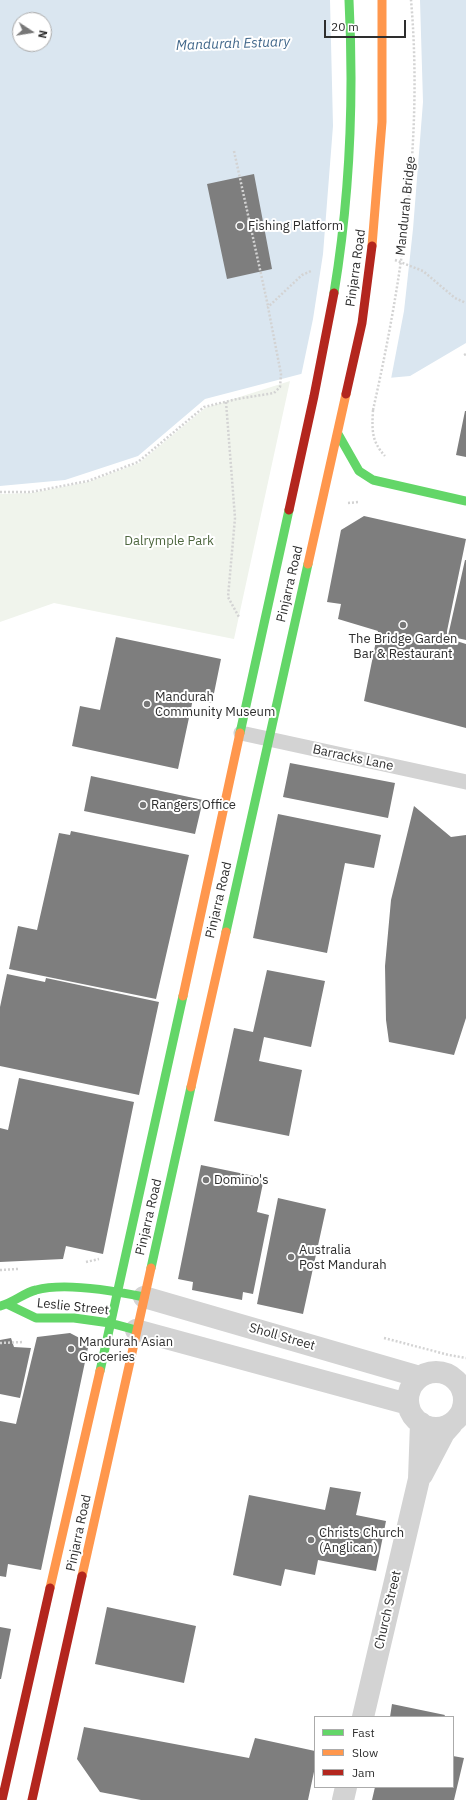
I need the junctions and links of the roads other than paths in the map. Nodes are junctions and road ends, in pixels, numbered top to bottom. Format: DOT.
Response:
graph roads {
  1 [pos="349,0"];
  2 [pos="382,0"];
  3 [pos="338,434"];
  4 [pos="466,501"];
  5 [pos="241,733"];
  6 [pos="268,739"];
  7 [pos="466,782"];
  8 [pos="118,1292"];
  9 [pos="144,1297"];
  10 [pos="5,1306"];
  11 [pos="110,1323"];
  12 [pos="136,1330"];
  13 [pos="420,1377"];
  14 [pos="465,1402"];
  15 [pos="408,1404"];
  16 [pos="421,1423"];
  17 [pos="452,1424"];
  18 [pos="419,1479"];
  19 [pos="363,1716"];
  20 [pos="346,1788"];
  21 [pos="2,1800"];
  22 [pos="32,1800"];
  23 [pos="343,1800"];
  1 -- 5 [label="main road, Pinjarra Road"];
  2 -- 3 [label="main road, Pinjarra Road"];
  3 -- 4 [label="main road"];
  3 -- 6 [label="main road, Pinjarra Road"];
  5 -- 6 [label="lane, Barracks Lane"];
  5 -- 8 [label="main road, Pinjarra Road"];
  6 -- 7 [label="lane, Barracks Lane"];
  6 -- 9 [label="main road, Pinjarra Road"];
  8 -- 9 [label="main road, Leslie Street"];
  8 -- 10 [label="main road, Leslie Street"];
  8 -- 11 [label="main road, Pinjarra Road"];
  9 -- 12 [label="main road, Pinjarra Road"];
  9 -- 13 [label="street, Sholl Street"];
  10 -- 11 [label="main road, Leslie Street"];
  11 -- 12 [label="main road, Leslie Street"];
  11 -- 21 [label="main road, Pinjarra Road"];
  12 -- 15 [label="street"];
  12 -- 22 [label="main road, Pinjarra Road"];
  13 -- 14 [label="street"];
  13 -- 15 [label="street"];
  14 -- 17 [label="street"];
  15 -- 16 [label="street"];
  16 -- 17 [label="street"];
  16 -- 18 [label="street, Church Street"];
  17 -- 18 [label="street, Church Street"];
  18 -- 19 [label="street, Church Street"];
  20 -- 23 [label="street"];
}
